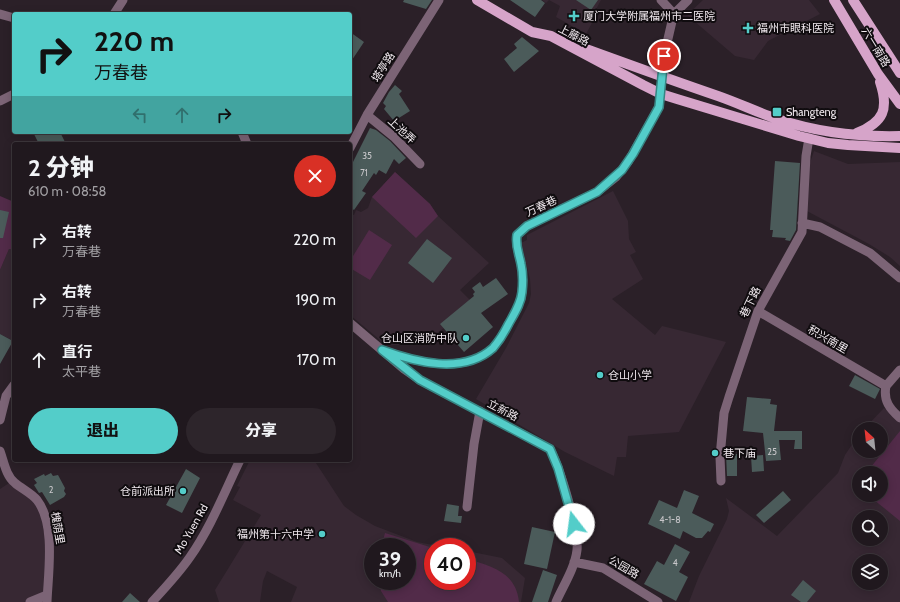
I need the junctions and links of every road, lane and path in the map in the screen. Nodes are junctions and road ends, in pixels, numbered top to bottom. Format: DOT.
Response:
graph roads {
  1 [pos="123,0"];
  2 [pos="439,0"];
  3 [pos="477,0"];
  4 [pos="487,0"];
  5 [pos="661,0"];
  6 [pos="688,0"];
  7 [pos="834,0"];
  8 [pos="853,0"];
  9 [pos="115,12"];
  10 [pos="0,14"];
  11 [pos="674,14"];
  12 [pos="12,17"];
  13 [pos="900,73"];
  14 [pos="878,74"];
  15 [pos="661,78"];
  16 [pos="661,94"];
  17 [pos="12,95"];
  18 [pos="0,101"];
  19 [pos="900,104"];
  20 [pos="367,115"];
  21 [pos="855,134"];
  22 [pos="900,136"];
  23 [pos="809,138"];
  24 [pos="352,144"];
  25 [pos="900,148"];
  26 [pos="420,164"];
  27 [pos="802,222"];
  28 [pos="900,278"];
  29 [pos="758,311"];
  30 [pos="352,324"];
  31 [pos="382,350"];
  32 [pos="900,370"];
  33 [pos="886,386"];
  34 [pos="12,388"];
  35 [pos="480,411"];
  36 [pos="900,418"];
  37 [pos="0,420"];
  38 [pos="0,451"];
  39 [pos="239,462"];
  40 [pos="721,481"];
  41 [pos="467,507"];
  42 [pos="574,562"];
  43 [pos="47,599"];
  44 [pos="30,602"];
  45 [pos="152,602"];
  46 [pos="556,602"];
  47 [pos="658,602"];
  1 -- 9 [label="street"];
  2 -- 20 [label="street, 塔亭路"];
  3 -- 16 [label="main road, 上藤路"];
  4 -- 15 [label="main road"];
  5 -- 11 [label="street"];
  6 -- 11 [label="street"];
  7 -- 14 [label="main road, 六一南路"];
  8 -- 13 [label="main road, 六一南路"];
  10 -- 12 [label="street"];
  11 -- 15 [label="street"];
  14 -- 19 [label="main road, 六一南路"];
  14 -- 21 [label="main road"];
  15 -- 16 [label="street"];
  15 -- 21 [label="main road"];
  16 -- 23 [label="main road, 上藤路"];
  16 -- 31 [label="street, 万春巷"];
  17 -- 18 [label="street"];
  20 -- 24 [label="street, 塔亭路"];
  20 -- 26 [label="street, 上池弄"];
  21 -- 22 [label="main road"];
  23 -- 25 [label="main road, 上藤路"];
  23 -- 27 [label="street, 巷下路"];
  27 -- 28 [label="street"];
  27 -- 29 [label="street, 巷下路"];
  29 -- 33 [label="street, 积兴南里"];
  29 -- 40 [label="street, 巷下路"];
  30 -- 31 [label="street, 立新路"];
  31 -- 35 [label="street, 立新路"];
  32 -- 33 [label="street"];
  33 -- 36 [label="street"];
  34 -- 37 [label="street"];
  35 -- 41 [label="street"];
  35 -- 42 [label="street, 立新路"];
  38 -- 43 [label="street, 槐荫里"];
  39 -- 45 [label="street, Mo Yuen Rd"];
  42 -- 46 [label="street, 立新路"];
  42 -- 47 [label="street, 公园路"];
  43 -- 44 [label="street"];
}
